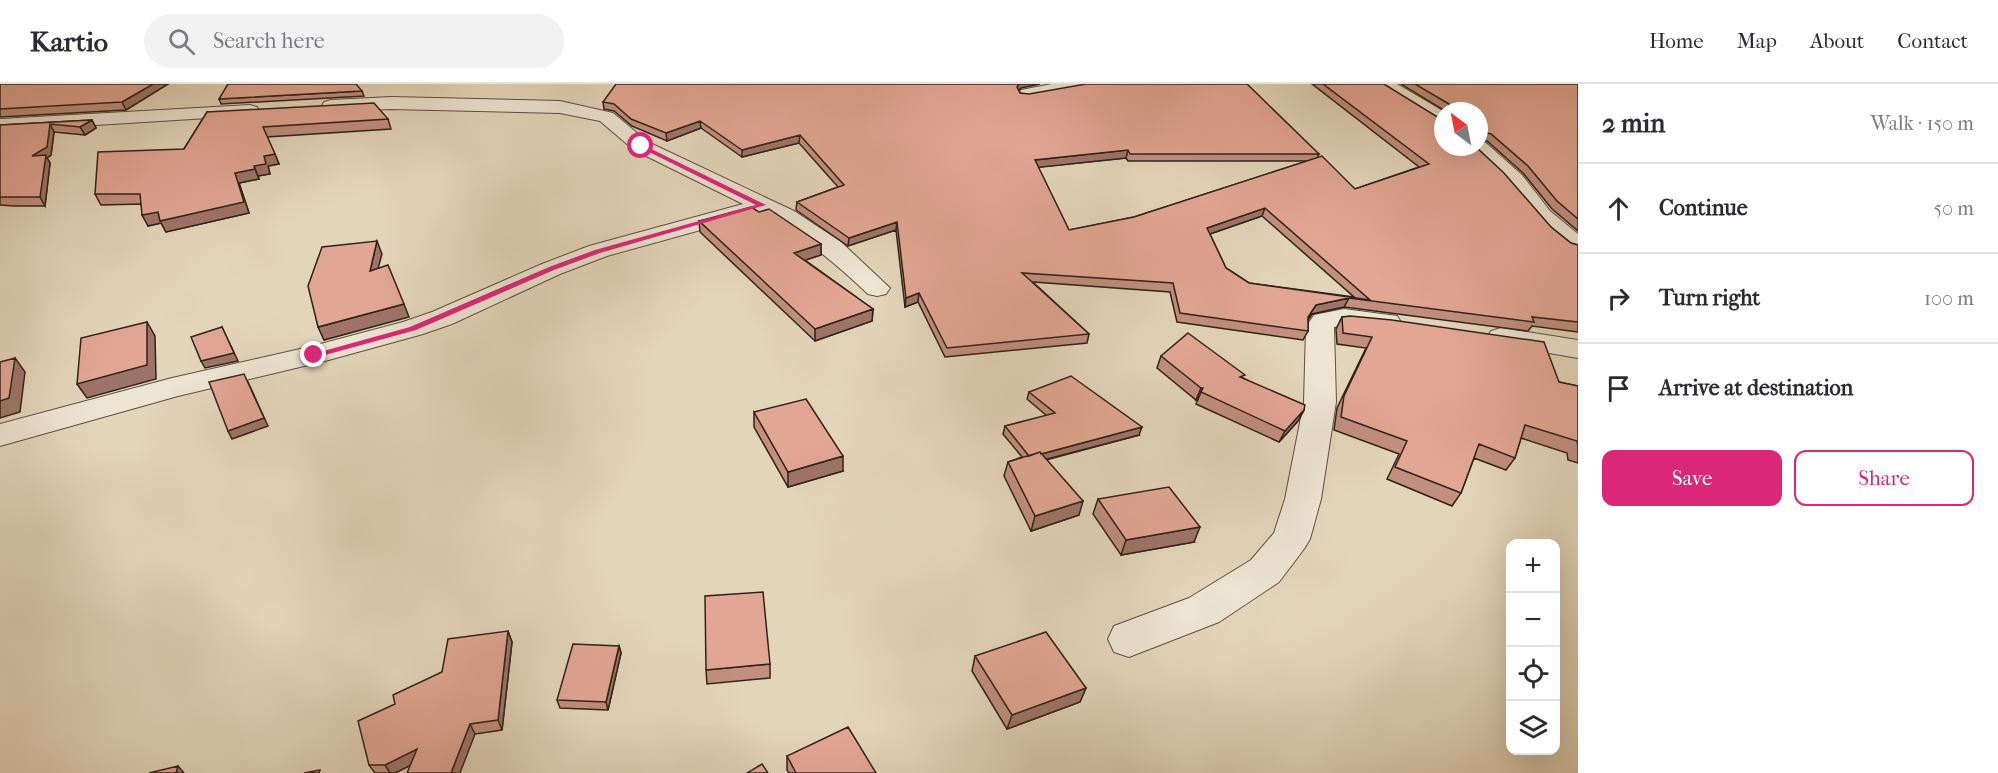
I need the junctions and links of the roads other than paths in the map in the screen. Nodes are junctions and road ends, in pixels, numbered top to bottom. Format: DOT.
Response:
graph roads {
  1 [pos="1081,84"];
  2 [pos="1384,84"];
  3 [pos="1027,94"];
  4 [pos="308,107"];
  5 [pos="272,110"];
  6 [pos="1434,114"];
  7 [pos="0,125"];
  8 [pos="1488,155"];
  9 [pos="762,205"];
  10 [pos="1578,246"];
  11 [pos="877,288"];
  12 [pos="1420,326"];
  13 [pos="1477,334"];
  14 [pos="1578,349"];
  15 [pos="0,435"];
  16 [pos="1129,639"];
  1 -- 3 [label="street"];
  2 -- 6 [label="street"];
  4 -- 9 [label="street"];
  5 -- 7 [label="street"];
  8 -- 10 [label="street"];
  9 -- 11 [label="street"];
  9 -- 15 [label="street"];
  12 -- 16 [label="street"];
  13 -- 14 [label="street"];
}
